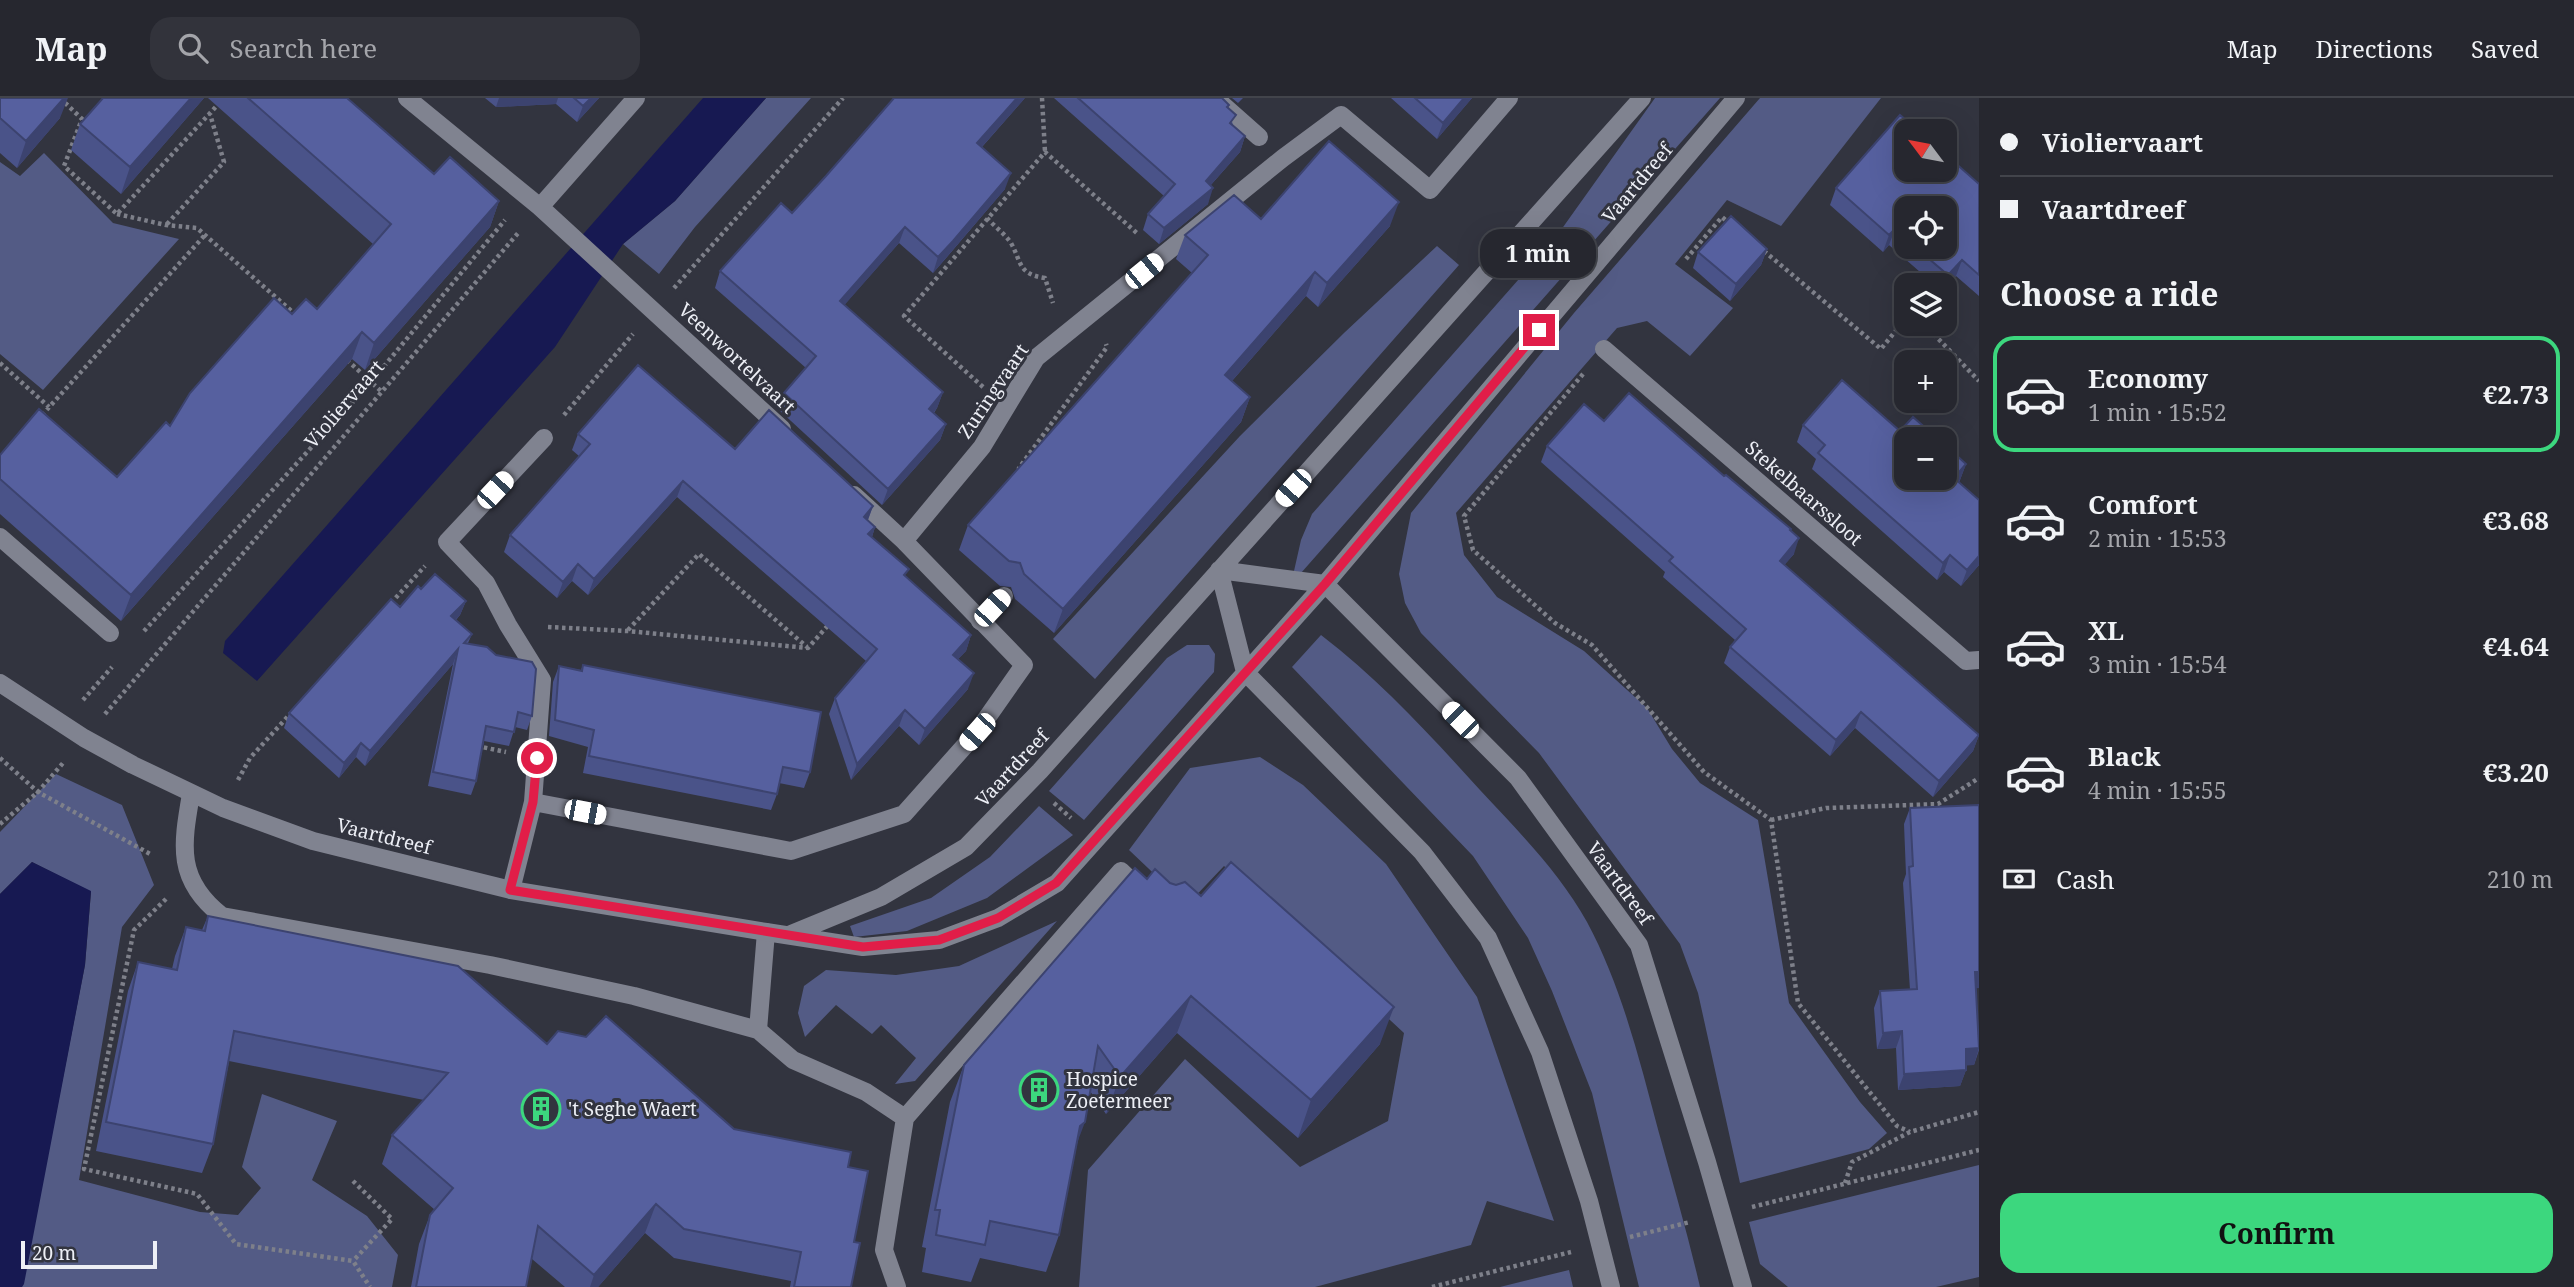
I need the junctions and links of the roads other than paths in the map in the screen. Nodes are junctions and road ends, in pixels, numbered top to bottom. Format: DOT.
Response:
graph roads {
  1 [pos="407,98"];
  2 [pos="636,98"];
  3 [pos="1214,98"];
  4 [pos="1509,98"];
  5 [pos="1642,98"];
  6 [pos="1736,98"];
  7 [pos="1259,137"];
  8 [pos="532,202"];
  9 [pos="1604,349"];
  10 [pos="544,438"];
  11 [pos="794,440"];
  12 [pos="844,486"];
  13 [pos="0,537"];
  14 [pos="904,541"];
  15 [pos="1219,570"];
  16 [pos="1325,584"];
  17 [pos="1004,596"];
  18 [pos="980,621"];
  19 [pos="110,633"];
  20 [pos="1979,660"];
  21 [pos="1245,672"];
  22 [pos="0,683"];
  23 [pos="191,794"];
  24 [pos="533,802"];
  25 [pos="510,890"];
  26 [pos="1155,903"];
  27 [pos="766,932"];
  28 [pos="791,934"];
  29 [pos="758,1030"];
  30 [pos="905,1118"];
  31 [pos="1742,1281"];
  32 [pos="897,1287"];
  33 [pos="1611,1287"];
  1 -- 8 [label="street, Veenwortelvaart"];
  2 -- 8 [label="street"];
  3 -- 7 [label="street"];
  4 -- 14 [label="street, Zuringvaart"];
  5 -- 15 [label="street, Vaartdreef"];
  6 -- 16 [label="street, Vaartdreef"];
  8 -- 11 [label="street, Veenwortelvaart"];
  9 -- 20 [label="street, Stekelbaarssloot"];
  10 -- 24 [label="street"];
  12 -- 14 [label="street"];
  13 -- 19 [label="street"];
  14 -- 18 [label="street"];
  15 -- 16 [label="street"];
  15 -- 21 [label="street"];
  15 -- 28 [label="street, Vaartdreef"];
  16 -- 21 [label="street, Vaartdreef"];
  16 -- 31 [label="street, Vaartdreef"];
  17 -- 18 [label="street"];
  18 -- 24 [label="street"];
  21 -- 28 [label="street, Vaartdreef"];
  21 -- 33 [label="street"];
  22 -- 23 [label="street, Vaartdreef"];
  23 -- 25 [label="street, Vaartdreef"];
  23 -- 29 [label="street"];
  24 -- 25 [label="street"];
  25 -- 27 [label="street, Vaartdreef"];
  26 -- 30 [label="street"];
  27 -- 28 [label="street, Vaartdreef"];
  27 -- 29 [label="street"];
  29 -- 30 [label="street"];
  30 -- 32 [label="street"];
}
